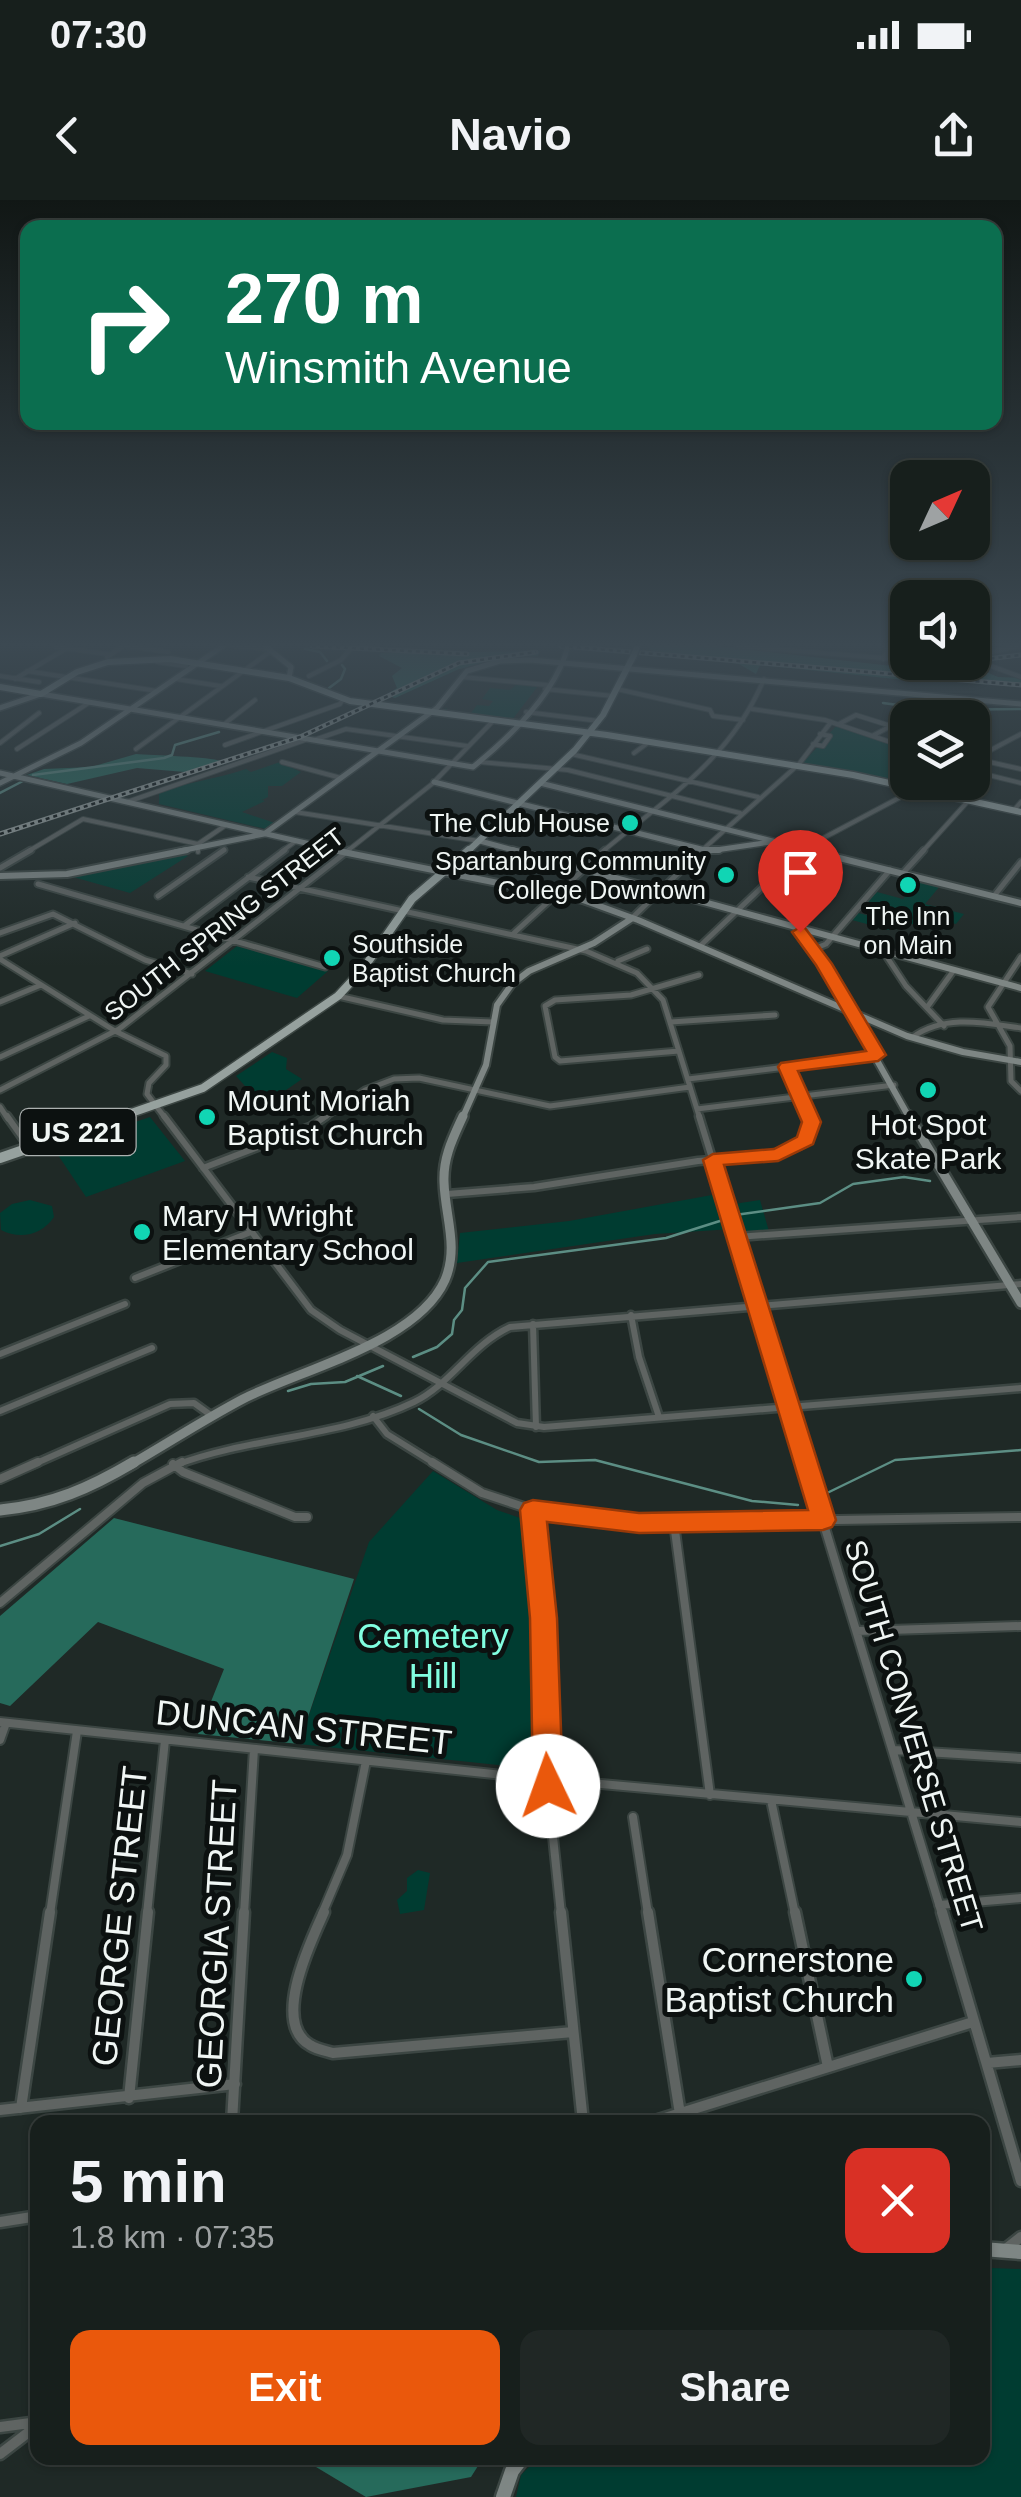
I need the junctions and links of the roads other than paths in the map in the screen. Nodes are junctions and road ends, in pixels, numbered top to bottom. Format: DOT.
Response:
graph roads {
  1 [pos="62,753"];
  2 [pos="266,753"];
  3 [pos="376,753"];
  4 [pos="387,753"];
  5 [pos="419,753"];
  6 [pos="461,753"];
  7 [pos="489,753"];
  8 [pos="718,753"];
  9 [pos="719,753"];
  10 [pos="806,753"];
  11 [pos="570,754"];
  12 [pos="416,757"];
  13 [pos="282,762"];
  14 [pos="453,762"];
  15 [pos="480,762"];
  16 [pos="990,762"];
  17 [pos="796,766"];
  18 [pos="558,769"];
  19 [pos="1021,769"];
  20 [pos="14,776"];
  21 [pos="990,776"];
  22 [pos="341,778"];
  23 [pos="0,779"];
  24 [pos="434,782"];
  25 [pos="690,782"];
  26 [pos="540,783"];
  27 [pos="890,783"];
  28 [pos="1021,784"];
  29 [pos="671,796"];
  30 [pos="758,797"];
  31 [pos="895,800"];
  32 [pos="969,800"];
  33 [pos="126,802"];
  34 [pos="518,802"];
  35 [pos="1021,802"];
  36 [pos="1018,811"];
  37 [pos="295,812"];
  38 [pos="654,812"];
  39 [pos="740,813"];
  40 [pos="226,825"];
  41 [pos="377,826"];
  42 [pos="723,829"];
  43 [pos="631,830"];
  44 [pos="264,834"];
  45 [pos="296,841"];
  46 [pos="480,841"];
  47 [pos="762,843"];
  48 [pos="199,848"];
  49 [pos="803,848"];
  50 [pos="702,849"];
  51 [pos="224,850"];
  52 [pos="345,852"];
  53 [pos="214,857"];
  54 [pos="1021,862"];
  55 [pos="585,867"];
  56 [pos="0,868"];
  57 [pos="890,870"];
  58 [pos="443,872"];
  59 [pos="902,873"];
  60 [pos="0,876"];
  61 [pos="248,877"];
  62 [pos="38,884"];
  63 [pos="766,885"];
  64 [pos="300,888"];
  65 [pos="662,888"];
  66 [pos="554,892"];
  67 [pos="158,896"];
  68 [pos="994,896"];
  69 [pos="1021,902"];
  70 [pos="404,909"];
  71 [pos="738,910"];
  72 [pos="631,919"];
  73 [pos="75,923"];
  74 [pos="184,926"];
  75 [pos="796,927"];
  76 [pos="0,933"];
  77 [pos="513,934"];
  78 [pos="832,936"];
  79 [pos="235,941"];
  80 [pos="700,946"];
  81 [pos="814,949"];
  82 [pos="580,950"];
  83 [pos="647,950"];
  84 [pos="882,950"];
  85 [pos="1021,957"];
  86 [pos="0,958"];
  87 [pos="616,962"];
  88 [pos="325,967"];
  89 [pos="954,970"];
  90 [pos="193,974"];
  91 [pos="700,975"];
  92 [pos="1004,983"];
  93 [pos="42,984"];
  94 [pos="1021,988"];
  95 [pos="656,990"];
  96 [pos="338,996"];
  97 [pos="0,1002"];
  98 [pos="928,1006"];
  99 [pos="90,1015"];
  100 [pos="775,1015"];
  101 [pos="852,1016"];
  102 [pos="493,1022"];
  103 [pos="671,1022"];
  104 [pos="997,1025"];
  105 [pos="944,1026"];
  106 [pos="1021,1028"];
  107 [pos="115,1032"];
  108 [pos="914,1037"];
  109 [pos="679,1051"];
  110 [pos="878,1055"];
  111 [pos="0,1056"];
  112 [pos="1016,1062"];
  113 [pos="787,1067"];
  114 [pos="689,1083"];
  115 [pos="894,1086"];
  116 [pos="0,1090"];
  117 [pos="1021,1091"];
  118 [pos="474,1092"];
  119 [pos="800,1096"];
  120 [pos="156,1106"];
  121 [pos="0,1108"];
  122 [pos="697,1109"];
  123 [pos="30,1148"];
  124 [pos="0,1158"];
  125 [pos="713,1160"];
  126 [pos="203,1168"];
  127 [pos="447,1194"];
  128 [pos="1021,1217"];
  129 [pos="968,1220"];
  130 [pos="251,1232"];
  131 [pos="737,1237"];
  132 [pos="135,1278"];
  133 [pos="1021,1284"];
  134 [pos="1010,1285"];
  135 [pos="1021,1303"];
  136 [pos="125,1304"];
  137 [pos="758,1305"];
  138 [pos="632,1315"];
  139 [pos="534,1324"];
  140 [pos="368,1345"];
  141 [pos="152,1348"];
  142 [pos="0,1354"];
  143 [pos="439,1383"];
  144 [pos="1021,1388"];
  145 [pos="789,1406"];
  146 [pos="0,1411"];
  147 [pos="212,1416"];
  148 [pos="372,1416"];
  149 [pos="659,1417"];
  150 [pos="536,1427"];
  151 [pos="173,1464"];
  152 [pos="0,1478"];
  153 [pos="0,1510"];
  154 [pos="533,1510"];
  155 [pos="307,1518"];
  156 [pos="1021,1518"];
  157 [pos="823,1520"];
  158 [pos="674,1522"];
  159 [pos="0,1604"];
  160 [pos="1021,1626"];
  161 [pos="857,1630"];
  162 [pos="3,1722"];
  163 [pos="77,1731"];
  164 [pos="0,1740"];
  165 [pos="164,1740"];
  166 [pos="254,1750"];
  167 [pos="894,1750"];
  168 [pos="1021,1758"];
  169 [pos="366,1760"];
  170 [pos="547,1779"];
  171 [pos="710,1794"];
  172 [pos="771,1800"];
  173 [pos="913,1814"];
  174 [pos="632,1818"];
  175 [pos="1021,1822"];
  176 [pos="1021,1898"];
  177 [pos="938,1905"];
  178 [pos="973,2022"];
  179 [pos="573,2032"];
  180 [pos="1021,2060"];
  181 [pos="987,2063"];
  182 [pos="828,2067"];
  183 [pos="234,2084"];
  184 [pos="129,2098"];
  185 [pos="21,2108"];
  186 [pos="0,2110"];
  187 [pos="680,2114"];
  188 [pos="232,2115"];
  189 [pos="582,2115"];
  190 [pos="676,2115"];
  191 [pos="1021,2180"];
  192 [pos="30,2217"];
  193 [pos="0,2222"];
  194 [pos="1021,2238"];
  195 [pos="1014,2250"];
  196 [pos="30,2425"];
  197 [pos="0,2427"];
  198 [pos="30,2430"];
  199 [pos="0,2454"];
  200 [pos="518,2465"];
  201 [pos="502,2497"];
  1 -- 20 [label="street"];
  2 -- 33 [label="street"];
  3 -- 22 [label="street"];
  4 -- 12 [label="street"];
  5 -- 12 [label="street"];
  6 -- 14 [label="street, SOUTH SPRING STREET"];
  7 -- 15 [label="street"];
  8 -- 25 [label="street"];
  9 -- 17 [label="main road"];
  10 -- 17 [label="street"];
  11 -- 18 [label="main road, US 221"];
  11 -- 25 [label="street"];
  12 -- 14 [label="street"];
  13 -- 22 [label="street"];
  14 -- 15 [label="street"];
  14 -- 24 [label="street, SOUTH SPRING STREET"];
  15 -- 18 [label="street"];
  16 -- 19 [label="street"];
  17 -- 27 [label="main road"];
  17 -- 30 [label="street"];
  18 -- 26 [label="main road, US 221"];
  18 -- 29 [label="street"];
  20 -- 23 [label="street"];
  20 -- 33 [label="street"];
  21 -- 28 [label="street"];
  22 -- 37 [label="street"];
  24 -- 34 [label="street"];
  24 -- 41 [label="street, SOUTH SPRING STREET"];
  25 -- 29 [label="street"];
  25 -- 30 [label="street"];
  26 -- 34 [label="main road, US 221"];
  26 -- 38 [label="street"];
  29 -- 38 [label="street"];
  29 -- 39 [label="street"];
  30 -- 39 [label="street"];
  31 -- 49 [label="street"];
  32 -- 36 [label="main road"];
  32 -- 59 [label="street"];
  33 -- 40 [label="street"];
  34 -- 43 [label="street"];
  34 -- 46 [label="main road, US 221"];
  35 -- 36 [label="street"];
  37 -- 41 [label="street"];
  37 -- 44 [label="street"];
  38 -- 42 [label="street"];
  38 -- 43 [label="street"];
  39 -- 42 [label="street"];
  40 -- 44 [label="street"];
  40 -- 48 [label="street"];
  41 -- 46 [label="street"];
  41 -- 52 [label="street, SOUTH SPRING STREET"];
  42 -- 47 [label="street"];
  42 -- 49 [label="street"];
  42 -- 50 [label="street"];
  43 -- 50 [label="street"];
  43 -- 55 [label="street"];
  44 -- 45 [label="street"];
  44 -- 48 [label="street"];
  45 -- 52 [label="street"];
  45 -- 61 [label="street"];
  46 -- 55 [label="street"];
  46 -- 58 [label="main road, US 221"];
  47 -- 49 [label="street"];
  47 -- 50 [label="street"];
  48 -- 53 [label="street"];
  48 -- 56 [label="street"];
  48 -- 60 [label="street"];
  49 -- 57 [label="street"];
  49 -- 63 [label="street"];
  50 -- 65 [label="street"];
  51 -- 53 [label="street"];
  52 -- 58 [label="street"];
  52 -- 64 [label="street, SOUTH SPRING STREET"];
  53 -- 67 [label="street"];
  54 -- 68 [label="street"];
  55 -- 65 [label="street"];
  55 -- 66 [label="street"];
  57 -- 59 [label="street"];
  57 -- 78 [label="street"];
  58 -- 66 [label="street"];
  58 -- 70 [label="main road, US 221"];
  59 -- 68 [label="street"];
  61 -- 64 [label="street, SOUTH CONVERSE STREET"];
  61 -- 74 [label="street"];
  62 -- 74 [label="street"];
  63 -- 71 [label="street"];
  63 -- 75 [label="street"];
  64 -- 70 [label="street, SOUTH CONVERSE STREET"];
  64 -- 79 [label="street, SOUTH SPRING STREET"];
  65 -- 71 [label="street"];
  65 -- 72 [label="street"];
  66 -- 72 [label="street"];
  66 -- 77 [label="street"];
  68 -- 69 [label="street"];
  70 -- 77 [label="street, SOUTH CONVERSE STREET"];
  70 -- 96 [label="main road, US 221"];
  71 -- 75 [label="street"];
  71 -- 80 [label="street"];
  72 -- 80 [label="street"];
  72 -- 82 [label="street"];
  73 -- 76 [label="street"];
  73 -- 86 [label="street"];
  73 -- 90 [label="street"];
  74 -- 79 [label="street"];
  75 -- 78 [label="street"];
  75 -- 81 [label="street"];
  77 -- 82 [label="street, SOUTH CONVERSE STREET"];
  78 -- 81 [label="street"];
  78 -- 84 [label="street"];
  79 -- 88 [label="street"];
  79 -- 90 [label="street, SOUTH SPRING STREET"];
  80 -- 101 [label="street"];
  81 -- 101 [label="street"];
  82 -- 87 [label="street, SOUTH CONVERSE STREET"];
  82 -- 102 [label="street"];
  83 -- 87 [label="street"];
  84 -- 89 [label="street"];
  84 -- 98 [label="street"];
  85 -- 92 [label="street"];
  86 -- 93 [label="street"];
  87 -- 95 [label="street, SOUTH CONVERSE STREET"];
  89 -- 92 [label="street"];
  89 -- 98 [label="street"];
  90 -- 107 [label="street, SOUTH SPRING STREET"];
  91 -- 95 [label="street"];
  92 -- 94 [label="street"];
  92 -- 104 [label="street"];
  93 -- 97 [label="street"];
  93 -- 99 [label="street"];
  95 -- 103 [label="street, SOUTH CONVERSE STREET"];
  95 -- 109 [label="street"];
  96 -- 102 [label="street"];
  96 -- 120 [label="main road, US 221"];
  98 -- 105 [label="street"];
  99 -- 107 [label="street"];
  99 -- 111 [label="street"];
  100 -- 103 [label="street"];
  101 -- 108 [label="street"];
  101 -- 110 [label="street"];
  102 -- 118 [label="street"];
  103 -- 109 [label="street, SOUTH CONVERSE STREET"];
  104 -- 105 [label="street"];
  104 -- 106 [label="street"];
  104 -- 112 [label="street"];
  105 -- 108 [label="street"];
  107 -- 116 [label="street, SOUTH SPRING STREET"];
  107 -- 120 [label="street"];
  108 -- 112 [label="street"];
  109 -- 114 [label="street, SOUTH CONVERSE STREET"];
  110 -- 113 [label="street"];
  110 -- 115 [label="street"];
  112 -- 117 [label="street"];
  113 -- 114 [label="street"];
  113 -- 119 [label="street"];
  114 -- 118 [label="street"];
  114 -- 122 [label="street, SOUTH CONVERSE STREET"];
  115 -- 119 [label="street"];
  115 -- 129 [label="street"];
  118 -- 126 [label="street"];
  118 -- 127 [label="street"];
  119 -- 122 [label="street"];
  119 -- 125 [label="street"];
  120 -- 123 [label="main road, US 221"];
  120 -- 126 [label="street"];
  121 -- 123 [label="street"];
  122 -- 125 [label="street, SOUTH CONVERSE STREET"];
  123 -- 124 [label="main road, US 221"];
  125 -- 127 [label="street"];
  125 -- 131 [label="street, SOUTH CONVERSE STREET"];
  126 -- 130 [label="street"];
  127 -- 140 [label="street"];
  128 -- 129 [label="street"];
  129 -- 131 [label="street"];
  129 -- 134 [label="street"];
  130 -- 132 [label="street"];
  130 -- 140 [label="street"];
  131 -- 137 [label="street, SOUTH CONVERSE STREET"];
  133 -- 134 [label="street"];
  134 -- 135 [label="street"];
  134 -- 137 [label="street"];
  136 -- 142 [label="street"];
  137 -- 138 [label="street"];
  137 -- 145 [label="street, SOUTH CONVERSE STREET"];
  138 -- 139 [label="street"];
  138 -- 149 [label="street"];
  139 -- 143 [label="street"];
  139 -- 150 [label="street"];
  140 -- 143 [label="street"];
  140 -- 147 [label="street"];
  141 -- 146 [label="street"];
  143 -- 148 [label="street"];
  143 -- 150 [label="street"];
  144 -- 145 [label="street"];
  145 -- 149 [label="street"];
  145 -- 157 [label="street, SOUTH CONVERSE STREET"];
  147 -- 152 [label="street"];
  147 -- 153 [label="street"];
  148 -- 151 [label="street"];
  148 -- 154 [label="street"];
  149 -- 150 [label="street"];
  151 -- 155 [label="street"];
  151 -- 159 [label="street"];
  154 -- 158 [label="street"];
  154 -- 170 [label="street"];
  156 -- 157 [label="street"];
  157 -- 158 [label="street"];
  157 -- 161 [label="street, SOUTH CONVERSE STREET"];
  158 -- 171 [label="street"];
  160 -- 161 [label="street"];
  161 -- 167 [label="street, SOUTH CONVERSE STREET"];
  162 -- 163 [label="street, DUNCAN STREET"];
  162 -- 164 [label="street"];
  163 -- 165 [label="street, DUNCAN STREET"];
  163 -- 185 [label="street"];
  165 -- 166 [label="street, DUNCAN STREET"];
  165 -- 184 [label="street, GEORGE STREET"];
  166 -- 169 [label="street, DUNCAN STREET"];
  166 -- 183 [label="street, GEORGIA STREET"];
  167 -- 168 [label="street"];
  167 -- 173 [label="street, SOUTH CONVERSE STREET"];
  169 -- 170 [label="street, DUNCAN STREET"];
  169 -- 179 [label="street"];
  170 -- 171 [label="street, DUNCAN STREET"];
  170 -- 179 [label="street"];
  171 -- 172 [label="street, DUNCAN STREET"];
  172 -- 173 [label="street, DUNCAN STREET"];
  172 -- 182 [label="street"];
  173 -- 175 [label="street, DUNCAN STREET"];
  173 -- 177 [label="street, SOUTH CONVERSE STREET"];
  174 -- 187 [label="street"];
  176 -- 177 [label="street"];
  177 -- 178 [label="street, SOUTH CONVERSE STREET"];
  178 -- 181 [label="street, SOUTH CONVERSE STREET"];
  178 -- 182 [label="street"];
  179 -- 189 [label="street"];
  180 -- 181 [label="street"];
  181 -- 191 [label="street, SOUTH CONVERSE STREET"];
  182 -- 187 [label="street"];
  183 -- 184 [label="street"];
  183 -- 188 [label="street, GEORGIA STREET"];
  184 -- 185 [label="street"];
  185 -- 186 [label="street"];
  187 -- 190 [label="street"];
  192 -- 193 [label="street"];
  194 -- 195 [label="street"];
  196 -- 197 [label="street"];
  198 -- 199 [label="street"];
  200 -- 201 [label="street"];
}
